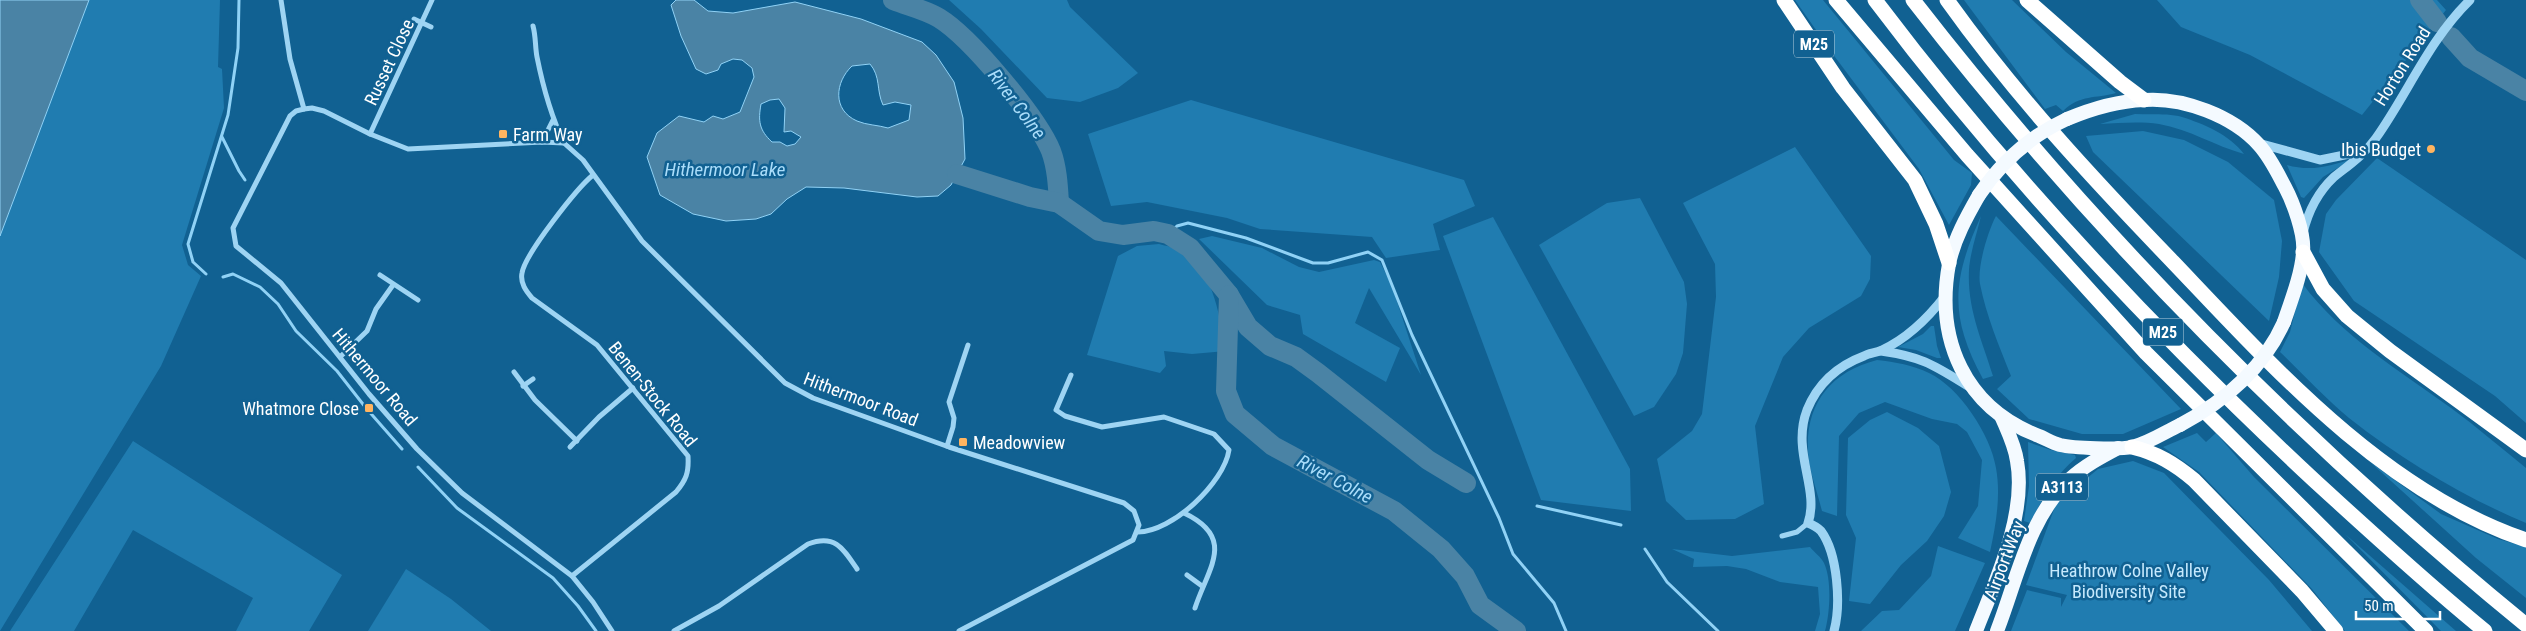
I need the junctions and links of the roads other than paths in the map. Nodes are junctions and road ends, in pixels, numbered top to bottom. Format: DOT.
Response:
graph roads {
  1 [pos="281,0"];
  2 [pos="432,0"];
  3 [pos="1784,0"];
  4 [pos="1836,0"];
  5 [pos="1875,0"];
  6 [pos="1913,0"];
  7 [pos="1947,0"];
  8 [pos="2027,0"];
  9 [pos="2470,0"];
  10 [pos="414,19"];
  11 [pos="422,23"];
  12 [pos="533,26"];
  13 [pos="431,27"];
  14 [pos="2144,100"];
  15 [pos="304,109"];
  16 [pos="553,120"];
  17 [pos="370,134"];
  18 [pos="542,142"];
  19 [pos="564,143"];
  20 [pos="2258,143"];
  21 [pos="2364,151"];
  22 [pos="593,175"];
  23 [pos="2303,244"];
  24 [pos="1949,263"];
  25 [pos="380,275"];
  26 [pos="393,285"];
  27 [pos="1945,296"];
  28 [pos="418,300"];
  29 [pos="968,345"];
  30 [pos="1881,351"];
  31 [pos="340,357"];
  32 [pos="514,372"];
  33 [pos="1071,375"];
  34 [pos="532,379"];
  35 [pos="523,386"];
  36 [pos="632,388"];
  37 [pos="1973,390"];
  38 [pos="2002,418"];
  39 [pos="577,441"];
  40 [pos="947,446"];
  41 [pos="570,447"];
  42 [pos="2126,447"];
  43 [pos="2526,450"];
  44 [pos="1184,513"];
  45 [pos="1808,523"];
  46 [pos="1138,532"];
  47 [pos="1782,536"];
  48 [pos="2526,540"];
  49 [pos="857,569"];
  50 [pos="1187,575"];
  51 [pos="572,576"];
  52 [pos="1202,586"];
  53 [pos="1195,608"];
  54 [pos="2526,625"];
  55 [pos="612,631"];
  56 [pos="674,631"];
  57 [pos="960,631"];
  58 [pos="1834,631"];
  59 [pos="1976,631"];
  60 [pos="1997,631"];
  61 [pos="2336,631"];
  62 [pos="2426,631"];
  63 [pos="2485,631"];
  1 -- 15 [label="street"];
  2 -- 11 [label="street, Russet Close"];
  3 -- 24 [label="highway, M25"];
  4 -- 62 [label="highway, M25"];
  5 -- 63 [label="highway, M25"];
  6 -- 54 [label="highway, M25"];
  7 -- 48 [label="highway"];
  8 -- 14 [label="highway"];
  9 -- 21 [label="street, Horton Road"];
  10 -- 11 [label="street"];
  11 -- 13 [label="street"];
  11 -- 17 [label="street, Russet Close"];
  12 -- 16 [label="street"];
  14 -- 20 [label="highway"];
  14 -- 24 [label="highway, bridge"];
  15 -- 17 [label="street"];
  15 -- 31 [label="street, Hithermoor Road"];
  16 -- 18 [label="street"];
  16 -- 19 [label="street"];
  17 -- 18 [label="street"];
  18 -- 19 [label="street"];
  19 -- 22 [label="street, Hithermoor Road"];
  20 -- 21 [label="street"];
  20 -- 23 [label="highway"];
  21 -- 23 [label="street, Horton Road"];
  22 -- 36 [label="street, Benen-Stock Road"];
  22 -- 40 [label="street, Hithermoor Road"];
  23 -- 42 [label="highway, Airport Way, bridge"];
  23 -- 43 [label="highway"];
  24 -- 27 [label="highway"];
  25 -- 26 [label="street"];
  26 -- 28 [label="street"];
  26 -- 31 [label="street"];
  27 -- 30 [label="street"];
  27 -- 37 [label="highway"];
  29 -- 40 [label="street"];
  30 -- 37 [label="street"];
  30 -- 45 [label="street"];
  31 -- 51 [label="street, Hithermoor Road"];
  32 -- 35 [label="street"];
  33 -- 44 [label="street"];
  34 -- 35 [label="street"];
  35 -- 39 [label="street"];
  36 -- 39 [label="street"];
  36 -- 51 [label="street, Benen-Stock Road"];
  37 -- 38 [label="highway"];
  38 -- 42 [label="highway"];
  38 -- 59 [label="highway, Airport Way / A3113"];
  39 -- 41 [label="street"];
  40 -- 46 [label="street, Hithermoor Road"];
  42 -- 60 [label="highway, Airport Way / A3113"];
  42 -- 61 [label="highway"];
  44 -- 46 [label="street"];
  44 -- 52 [label="street"];
  45 -- 47 [label="street"];
  45 -- 58 [label="street"];
  46 -- 57 [label="street"];
  49 -- 56 [label="street"];
  50 -- 52 [label="street"];
  51 -- 55 [label="street, Hithermoor Road"];
  52 -- 53 [label="street"];
}
